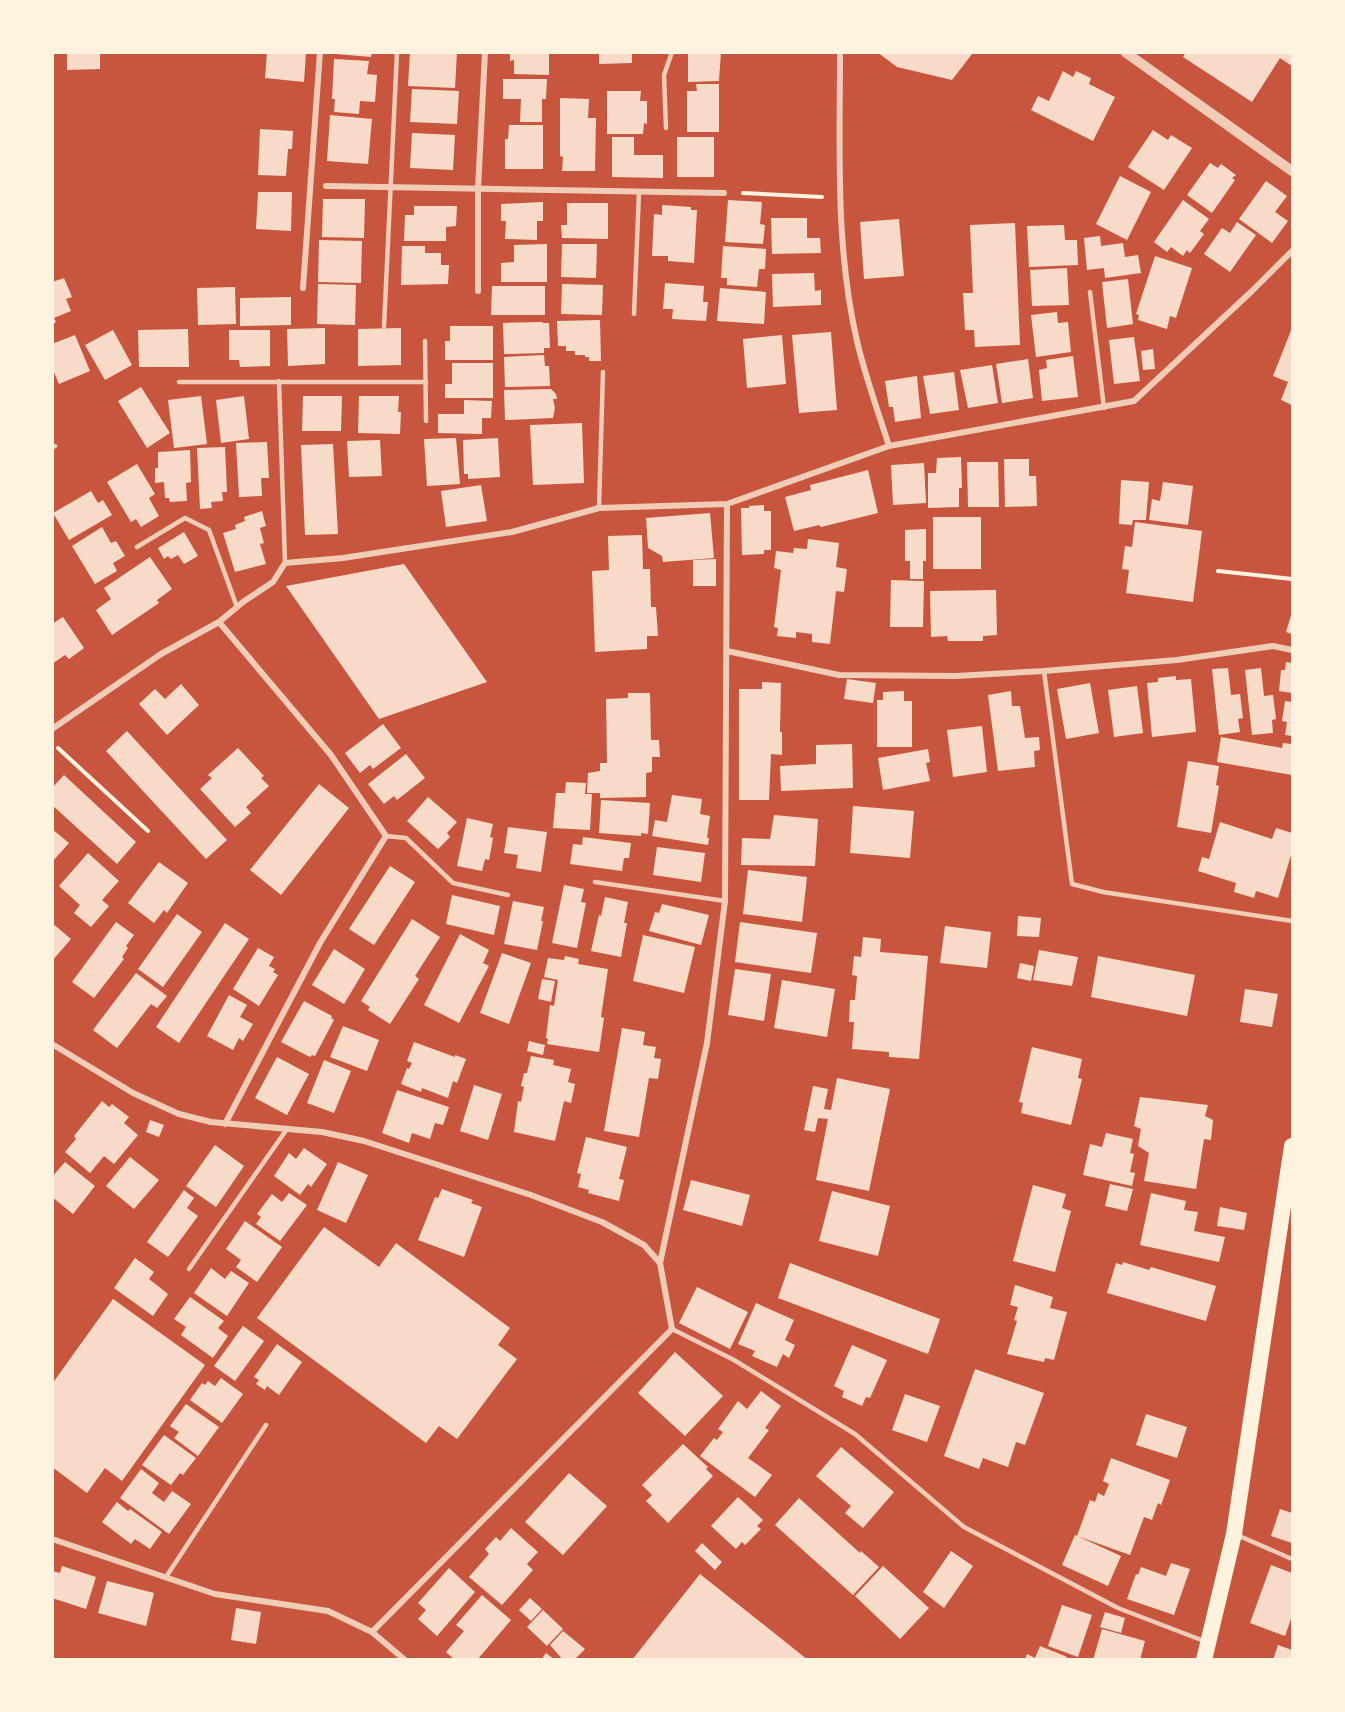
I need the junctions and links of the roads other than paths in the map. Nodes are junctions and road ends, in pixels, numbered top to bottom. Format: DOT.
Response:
graph roads {
  1 [pos="320,52"];
  2 [pos="397,52"];
  3 [pos="485,52"];
  4 [pos="672,52"];
  5 [pos="840,52"];
  6 [pos="1125,52"];
  7 [pos="666,128"];
  8 [pos="1293,171"];
  9 [pos="327,186"];
  10 [pos="390,188"];
  11 [pos="478,189"];
  12 [pos="639,192"];
  13 [pos="724,193"];
  14 [pos="1293,251"];
  15 [pos="303,288"];
  16 [pos="478,291"];
  17 [pos="1090,292"];
  18 [pos="634,314"];
  19 [pos="384,327"];
  20 [pos="425,341"];
  21 [pos="603,372"];
  22 [pos="279,381"];
  23 [pos="180,382"];
  24 [pos="426,382"];
  25 [pos="1104,408"];
  26 [pos="426,421"];
  27 [pos="889,446"];
  28 [pos="727,504"];
  29 [pos="599,508"];
  30 [pos="136,548"];
  31 [pos="285,563"];
  32 [pos="237,607"];
  33 [pos="219,622"];
  34 [pos="1293,650"];
  35 [pos="727,651"];
  36 [pos="1044,671"];
  37 [pos="52,729"];
  38 [pos="386,836"];
  39 [pos="595,882"];
  40 [pos="508,895"];
  41 [pos="725,901"];
  42 [pos="1293,921"];
  43 [pos="52,1044"];
  44 [pos="225,1124"];
  45 [pos="287,1130"];
  46 [pos="1293,1146"];
  47 [pos="660,1263"];
  48 [pos="189,1269"];
  49 [pos="672,1329"];
  50 [pos="266,1425"];
  51 [pos="1234,1534"];
  52 [pos="52,1539"];
  53 [pos="1293,1559"];
  54 [pos="166,1577"];
  55 [pos="372,1632"];
  56 [pos="1206,1651"];
  57 [pos="405,1659"];
  1 -- 15 [label="street"];
  2 -- 10 [label="lane"];
  3 -- 11 [label="street"];
  4 -- 7 [label="lane"];
  5 -- 27 [label="street"];
  6 -- 8 [label="street"];
  9 -- 10 [label="street"];
  10 -- 11 [label="street"];
  10 -- 19 [label="lane"];
  11 -- 12 [label="street"];
  11 -- 16 [label="street"];
  12 -- 13 [label="street"];
  12 -- 18 [label="lane"];
  14 -- 25 [label="street"];
  17 -- 25 [label="lane"];
  20 -- 24 [label="lane"];
  21 -- 29 [label="lane"];
  22 -- 23 [label="lane"];
  22 -- 24 [label="lane"];
  22 -- 31 [label="lane"];
  24 -- 26 [label="lane"];
  25 -- 27 [label="street"];
  27 -- 28 [label="street"];
  28 -- 29 [label="street"];
  28 -- 35 [label="street"];
  29 -- 31 [label="street"];
  30 -- 32 [label="lane"];
  31 -- 32 [label="street"];
  32 -- 33 [label="street"];
  33 -- 37 [label="street"];
  33 -- 38 [label="street"];
  34 -- 36 [label="street"];
  35 -- 36 [label="street"];
  35 -- 41 [label="street"];
  36 -- 42 [label="lane"];
  38 -- 40 [label="lane"];
  38 -- 44 [label="street"];
  39 -- 41 [label="lane"];
  41 -- 47 [label="street"];
  43 -- 44 [label="street"];
  44 -- 45 [label="street"];
  45 -- 47 [label="street"];
  45 -- 48 [label="lane"];
  46 -- 51 [label="highway"];
  47 -- 49 [label="street"];
  49 -- 55 [label="street"];
  49 -- 56 [label="lane"];
  50 -- 54 [label="lane"];
  51 -- 53 [label="lane"];
  51 -- 56 [label="highway"];
  52 -- 54 [label="street"];
  54 -- 55 [label="street"];
  55 -- 57 [label="street"];
}
